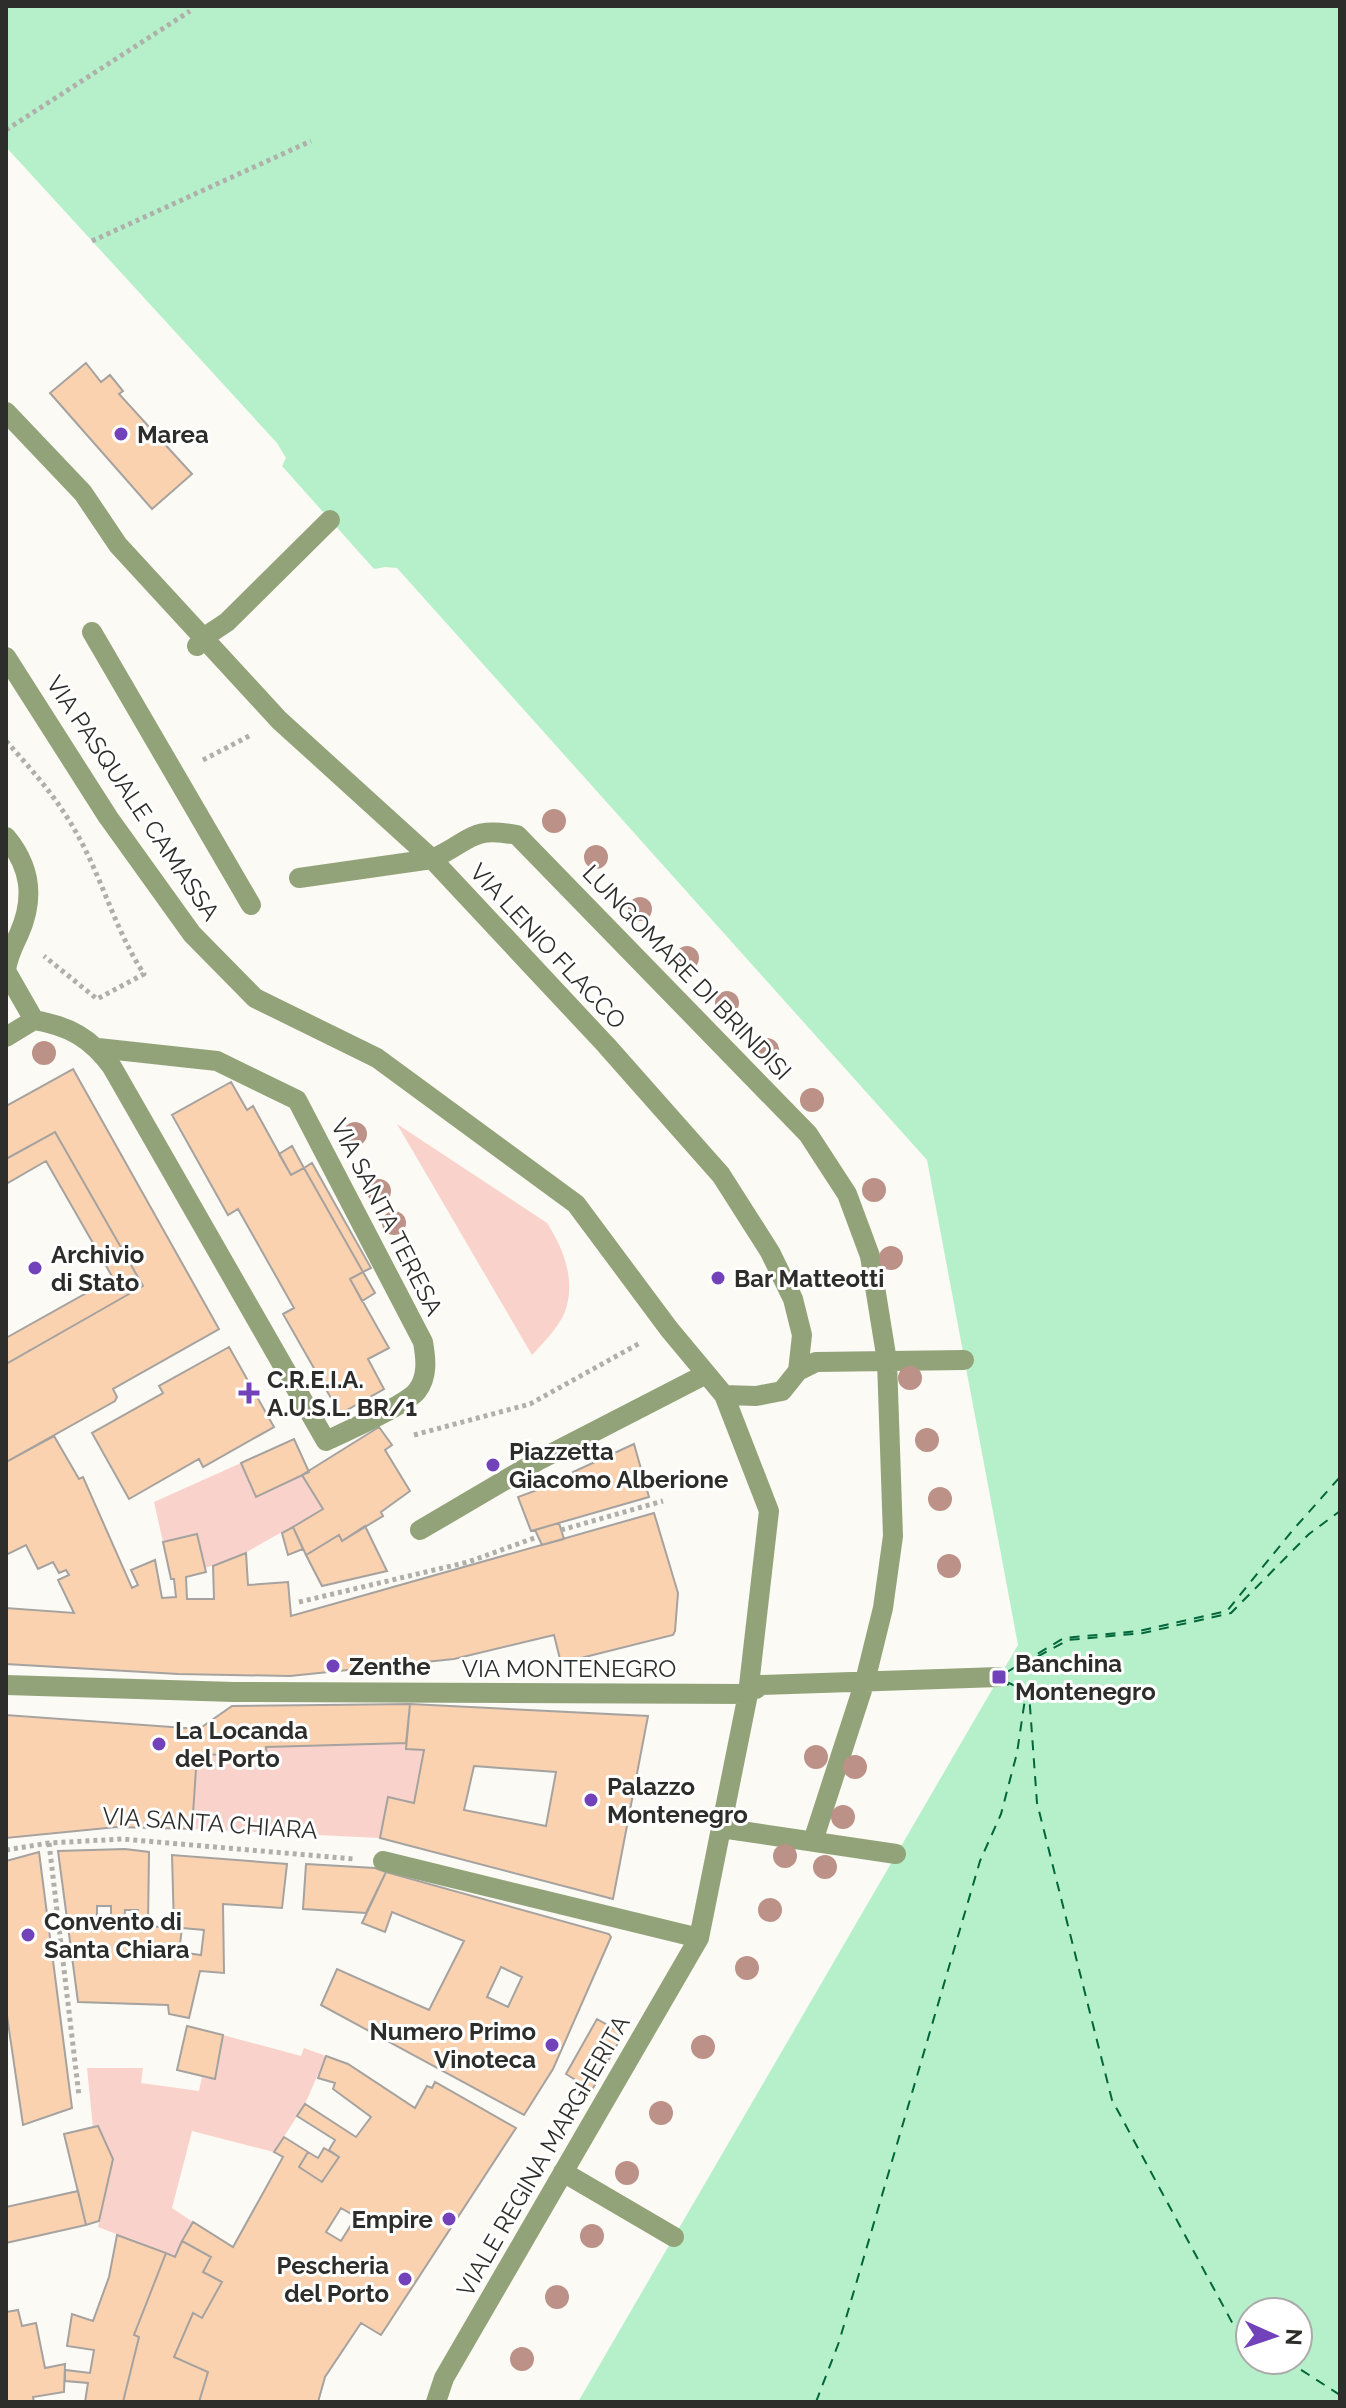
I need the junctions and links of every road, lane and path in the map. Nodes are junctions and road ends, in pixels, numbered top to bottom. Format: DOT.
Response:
graph roads {
  1 [pos="190,11"];
  2 [pos="6,130"];
  3 [pos="311,141"];
  4 [pos="92,241"];
  5 [pos="6,412"];
  6 [pos="330,520"];
  7 [pos="92,632"];
  8 [pos="199,644"];
  9 [pos="6,657"];
  10 [pos="279,720"];
  11 [pos="6,741"];
  12 [pos="214,754"];
  13 [pos="6,837"];
  14 [pos="432,859"];
  15 [pos="299,878"];
  16 [pos="251,905"];
  17 [pos="18,935"];
  18 [pos="6,970"];
  19 [pos="34,1020"];
  20 [pos="6,1037"];
  21 [pos="98,1048"];
  22 [pos="669,1329"];
  23 [pos="964,1360"];
  24 [pos="887,1361"];
  25 [pos="798,1371"];
  26 [pos="706,1374"];
  27 [pos="724,1395"];
  28 [pos="382,1414"];
  29 [pos="663,1501"];
  30 [pos="420,1530"];
  31 [pos="561,1530"];
  32 [pos="537,1537"];
  33 [pos="299,1602"];
  34 [pos="999,1677"];
  35 [pos="865,1681"];
  36 [pos="6,1685"];
  37 [pos="752,1692"];
  38 [pos="721,1828"];
  39 [pos="813,1841"];
  40 [pos="49,1843"];
  41 [pos="6,1850"];
  42 [pos="896,1854"];
  43 [pos="374,1861"];
  44 [pos="699,1938"];
  45 [pos="79,2096"];
  46 [pos="563,2172"];
  47 [pos="674,2237"];
  48 [pos="436,2402"];
  1 -- 2 [label="path"];
  3 -- 4 [label="path"];
  5 -- 8 [label="street, VIA LENIO FLACCO"];
  6 -- 8 [label="street"];
  7 -- 16 [label="street"];
  8 -- 10 [label="street, VIA LENIO FLACCO"];
  9 -- 22 [label="street, VIA PASQUALE CAMASSA"];
  10 -- 12 [label="path"];
  10 -- 14 [label="street, VIA LENIO FLACCO"];
  11 -- 17 [label="path"];
  13 -- 17 [label="street"];
  14 -- 15 [label="street, LUNGOMARE DI BRINDISI"];
  14 -- 24 [label="street, LUNGOMARE DI BRINDISI"];
  14 -- 25 [label="street, VIA LENIO FLACCO"];
  17 -- 18 [label="street"];
  18 -- 19 [label="street"];
  19 -- 20 [label="street"];
  19 -- 21 [label="street, VIA SANTA TERESA"];
  21 -- 28 [label="street, VIA SANTA TERESA"];
  21 -- 28 [label="street, VIA SANTA TERESA"];
  22 -- 26 [label="street, VIA PASQUALE CAMASSA"];
  22 -- 28 [label="path"];
  23 -- 24 [label="street"];
  24 -- 25 [label="street"];
  24 -- 35 [label="street, LUNGOMARE DI BRINDISI"];
  25 -- 27 [label="street"];
  26 -- 27 [label="street, VIA PASQUALE CAMASSA"];
  26 -- 30 [label="street"];
  27 -- 37 [label="street, VIA PASQUALE CAMASSA"];
  29 -- 31 [label="path"];
  32 -- 33 [label="path"];
  34 -- 35 [label="street"];
  35 -- 37 [label="street"];
  35 -- 39 [label="street, LUNGOMARE DI BRINDISI"];
  36 -- 37 [label="street, VIA MONTENEGRO"];
  37 -- 38 [label="street, VIALE REGINA MARGHERITA"];
  38 -- 39 [label="street"];
  38 -- 44 [label="street, VIALE REGINA MARGHERITA"];
  39 -- 42 [label="street"];
  40 -- 41 [label="path, VIA SANTA CHIARA"];
  40 -- 43 [label="path, VIA SANTA CHIARA"];
  40 -- 45 [label="path"];
  43 -- 44 [label="street"];
  44 -- 46 [label="street, VIALE REGINA MARGHERITA"];
  46 -- 47 [label="street"];
  46 -- 48 [label="street, VIALE REGINA MARGHERITA"];
}
